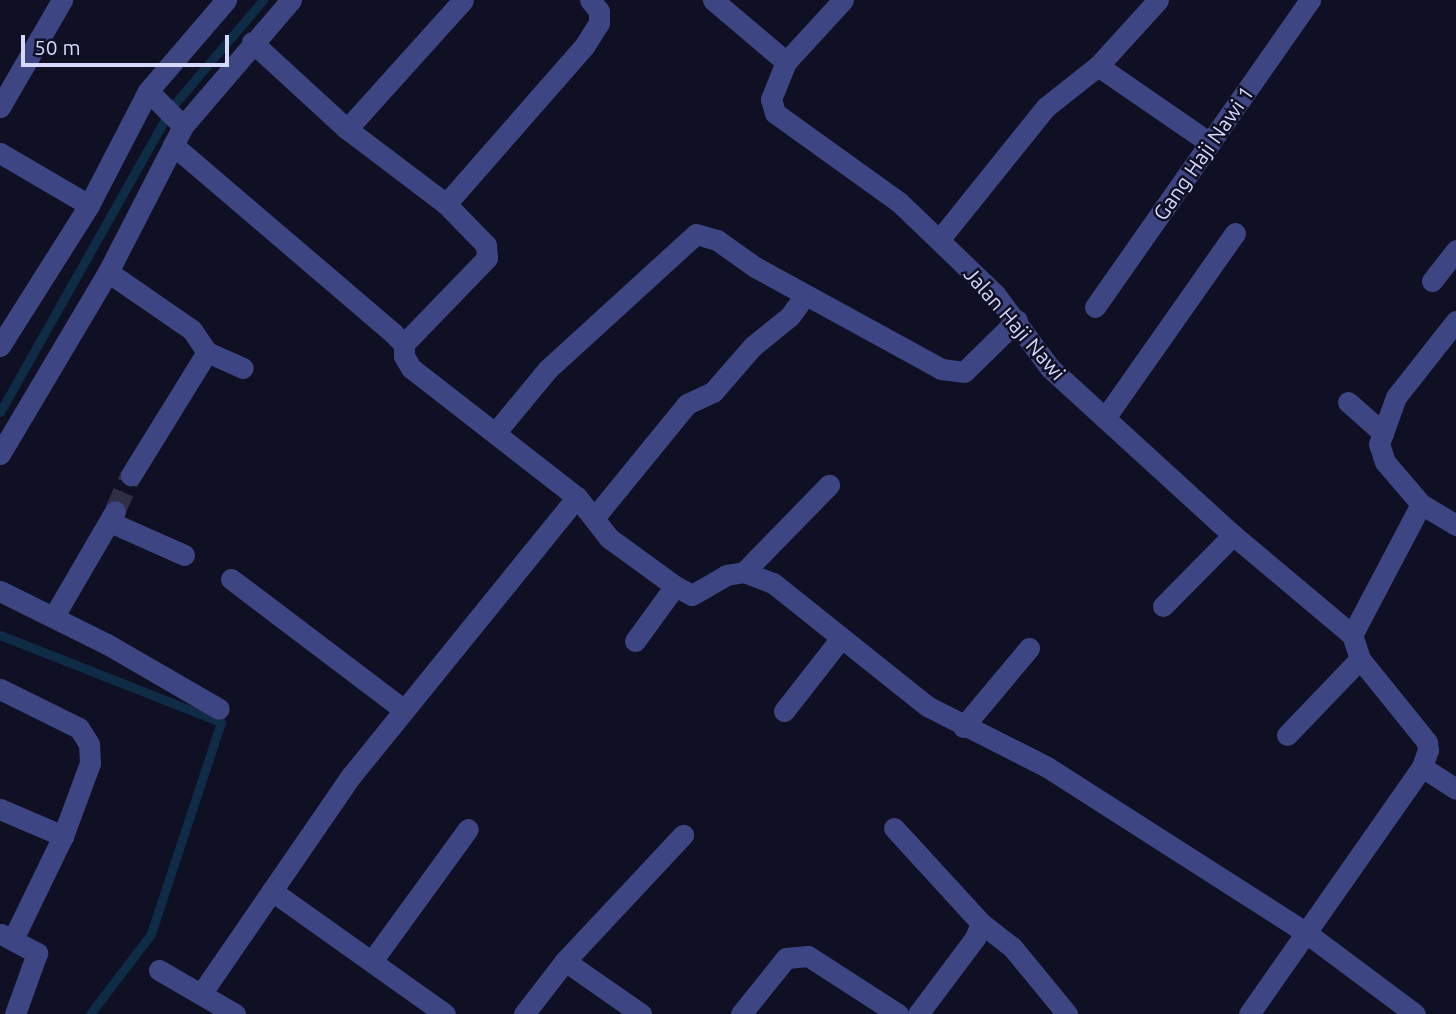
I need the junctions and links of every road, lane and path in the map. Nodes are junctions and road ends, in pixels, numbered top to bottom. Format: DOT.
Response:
graph roads {
  1 [pos="62,0"];
  2 [pos="226,0"];
  3 [pos="291,0"];
  4 [pos="463,0"];
  5 [pos="590,0"];
  6 [pos="713,0"];
  7 [pos="843,0"];
  8 [pos="1157,0"];
  9 [pos="1310,0"];
  10 [pos="252,42"];
  11 [pos="786,62"];
  12 [pos="1098,66"];
  13 [pos="150,93"];
  14 [pos="0,107"];
  15 [pos="347,128"];
  16 [pos="177,130"];
  17 [pos="1210,143"];
  18 [pos="0,153"];
  19 [pos="446,204"];
  20 [pos="89,205"];
  21 [pos="1235,233"];
  22 [pos="939,240"];
  23 [pos="1456,250"];
  24 [pos="107,272"];
  25 [pos="1432,281"];
  26 [pos="805,295"];
  27 [pos="1096,307"];
  28 [pos="1017,320"];
  29 [pos="1456,321"];
  30 [pos="404,344"];
  31 [pos="0,346"];
  32 [pos="207,352"];
  33 [pos="243,368"];
  34 [pos="1348,402"];
  35 [pos="1105,418"];
  36 [pos="496,432"];
  37 [pos="1383,433"];
  38 [pos="0,454"];
  39 [pos="131,475"];
  40 [pos="829,485"];
  41 [pos="576,497"];
  42 [pos="1421,504"];
  43 [pos="594,518"];
  44 [pos="1456,525"];
  45 [pos="1233,535"];
  46 [pos="184,555"];
  47 [pos="744,572"];
  48 [pos="231,579"];
  49 [pos="676,586"];
  50 [pos="0,591"];
  51 [pos="1163,607"];
  52 [pos="54,616"];
  53 [pos="1353,635"];
  54 [pos="841,638"];
  55 [pos="635,641"];
  56 [pos="1028,648"];
  57 [pos="1360,659"];
  58 [pos="0,688"];
  59 [pos="219,709"];
  60 [pos="403,709"];
  61 [pos="783,711"];
  62 [pos="963,727"];
  63 [pos="1287,735"];
  64 [pos="1422,767"];
  65 [pos="1456,789"];
  66 [pos="0,809"];
  67 [pos="894,828"];
  68 [pos="468,829"];
  69 [pos="683,835"];
  70 [pos="63,836"];
  71 [pos="272,891"];
  72 [pos="981,923"];
  73 [pos="1306,932"];
  74 [pos="7,937"];
  75 [pos="372,961"];
  76 [pos="565,961"];
  77 [pos="159,970"];
  78 [pos="201,994"];
  79 [pos="15,1014"];
  80 [pos="234,1014"];
  81 [pos="445,1014"];
  82 [pos="524,1014"];
  83 [pos="641,1014"];
  84 [pos="741,1014"];
  85 [pos="898,1014"];
  86 [pos="918,1014"];
  87 [pos="1068,1014"];
  88 [pos="1249,1014"];
  89 [pos="1415,1014"];
  1 -- 14 [label="street"];
  2 -- 13 [label="street"];
  3 -- 10 [label="street"];
  4 -- 15 [label="street"];
  5 -- 19 [label="street"];
  6 -- 11 [label="street"];
  7 -- 11 [label="street, Jalan Haji Nawi"];
  8 -- 12 [label="street"];
  9 -- 17 [label="street, Gang Haji Nawi 1"];
  10 -- 15 [label="street"];
  10 -- 16 [label="street"];
  11 -- 22 [label="street, Jalan Haji Nawi"];
  12 -- 17 [label="street"];
  12 -- 22 [label="street"];
  13 -- 16 [label="street"];
  13 -- 20 [label="street"];
  15 -- 19 [label="street"];
  16 -- 24 [label="street"];
  16 -- 30 [label="street"];
  17 -- 27 [label="street, Gang Haji Nawi 1"];
  18 -- 20 [label="street"];
  19 -- 30 [label="street"];
  20 -- 31 [label="street"];
  21 -- 35 [label="street"];
  22 -- 28 [label="street, Jalan Haji Nawi"];
  23 -- 25 [label="street"];
  24 -- 32 [label="street"];
  24 -- 38 [label="street"];
  26 -- 28 [label="street"];
  26 -- 36 [label="street"];
  26 -- 43 [label="street"];
  28 -- 35 [label="street, Jalan Haji Nawi"];
  29 -- 37 [label="street"];
  30 -- 36 [label="street"];
  32 -- 33 [label="street"];
  32 -- 39 [label="street"];
  34 -- 37 [label="street"];
  35 -- 45 [label="street, Jalan Haji Nawi"];
  36 -- 41 [label="street"];
  37 -- 42 [label="street"];
  40 -- 47 [label="street"];
  41 -- 43 [label="street"];
  41 -- 60 [label="street"];
  42 -- 44 [label="street"];
  42 -- 53 [label="street"];
  43 -- 49 [label="street"];
  45 -- 51 [label="street"];
  45 -- 53 [label="street, Jalan Haji Nawi"];
  46 -- 52 [label="street"];
  47 -- 49 [label="street"];
  47 -- 54 [label="street"];
  48 -- 60 [label="street"];
  49 -- 55 [label="street"];
  50 -- 52 [label="street"];
  52 -- 59 [label="street"];
  53 -- 57 [label="street"];
  54 -- 61 [label="street"];
  54 -- 62 [label="street"];
  56 -- 62 [label="street"];
  57 -- 63 [label="street"];
  57 -- 64 [label="street"];
  58 -- 70 [label="street"];
  60 -- 71 [label="street"];
  62 -- 73 [label="street"];
  64 -- 65 [label="street"];
  64 -- 73 [label="street"];
  66 -- 70 [label="street"];
  67 -- 72 [label="street"];
  68 -- 75 [label="street"];
  69 -- 76 [label="street"];
  70 -- 74 [label="street"];
  71 -- 75 [label="street"];
  71 -- 78 [label="street"];
  72 -- 86 [label="street"];
  72 -- 87 [label="street"];
  73 -- 88 [label="street"];
  73 -- 89 [label="street"];
  74 -- 79 [label="street"];
  75 -- 81 [label="street"];
  76 -- 82 [label="street"];
  76 -- 83 [label="street"];
  77 -- 78 [label="street"];
  78 -- 80 [label="street"];
  84 -- 85 [label="street"];
}
